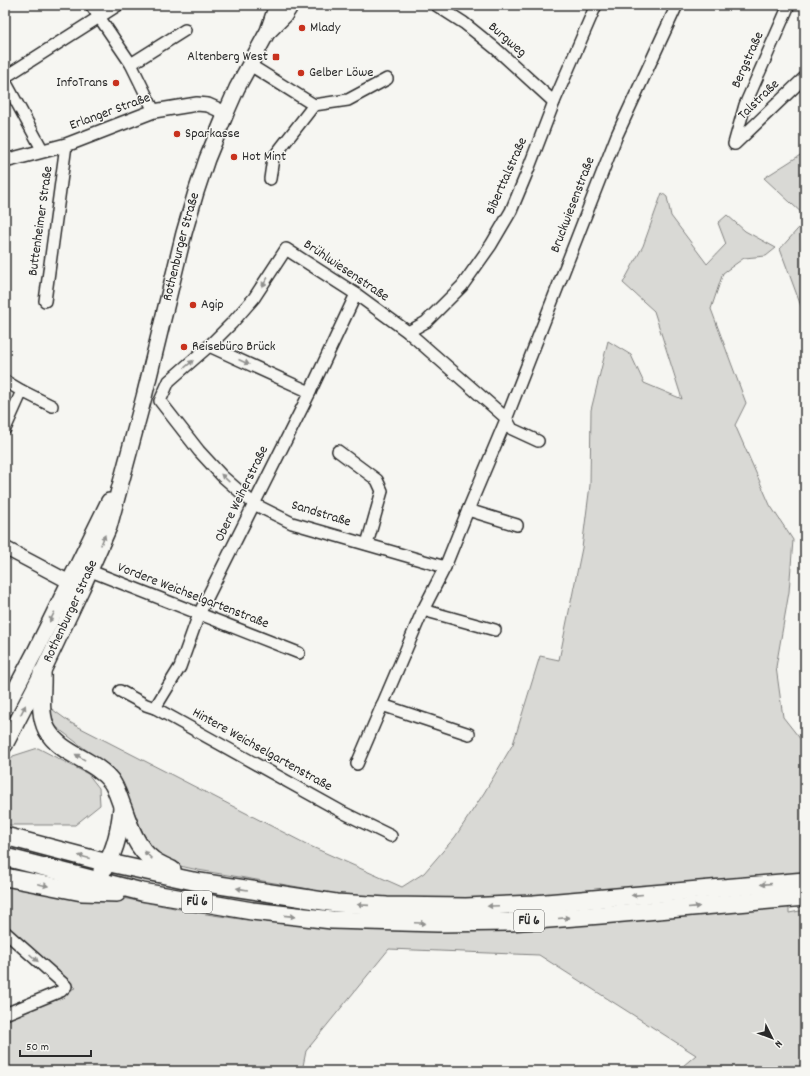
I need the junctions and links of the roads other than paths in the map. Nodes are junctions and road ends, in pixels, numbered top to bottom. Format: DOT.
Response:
graph roads {
  1 [pos="91,5"];
  2 [pos="118,5"];
  3 [pos="277,5"];
  4 [pos="291,5"];
  5 [pos="436,5"];
  6 [pos="596,5"];
  7 [pos="677,5"];
  8 [pos="789,5"];
  9 [pos="100,17"];
  10 [pos="185,30"];
  11 [pos="268,31"];
  12 [pos="131,64"];
  13 [pos="250,65"];
  14 [pos="805,77"];
  15 [pos="387,79"];
  16 [pos="6,84"];
  17 [pos="554,102"];
  18 [pos="314,105"];
  19 [pos="745,105"];
  20 [pos="154,111"];
  21 [pos="226,113"];
  22 [pos="767,114"];
  23 [pos="734,144"];
  24 [pos="66,145"];
  25 [pos="43,151"];
  26 [pos="5,161"];
  27 [pos="270,179"];
  28 [pos="356,294"];
  29 [pos="45,301"];
  30 [pos="408,332"];
  31 [pos="208,346"];
  32 [pos="5,381"];
  33 [pos="169,381"];
  34 [pos="22,391"];
  35 [pos="310,392"];
  36 [pos="52,406"];
  37 [pos="506,418"];
  38 [pos="5,429"];
  39 [pos="538,441"];
  40 [pos="338,451"];
  41 [pos="254,504"];
  42 [pos="468,510"];
  43 [pos="517,525"];
  44 [pos="367,544"];
  45 [pos="5,548"];
  46 [pos="445,567"];
  47 [pos="84,568"];
  48 [pos="76,585"];
  49 [pos="424,610"];
  50 [pos="199,614"];
  51 [pos="495,630"];
  52 [pos="299,653"];
  53 [pos="42,673"];
  54 [pos="120,691"];
  55 [pos="382,705"];
  56 [pos="155,708"];
  57 [pos="5,709"];
  58 [pos="468,734"];
  59 [pos="5,745"];
  60 [pos="357,764"];
  61 [pos="122,808"];
  62 [pos="5,836"];
  63 [pos="391,836"];
  64 [pos="5,857"];
  65 [pos="108,862"];
  66 [pos="5,877"];
  67 [pos="95,880"];
  68 [pos="193,881"];
  69 [pos="805,881"];
  70 [pos="142,892"];
  71 [pos="805,896"];
  72 [pos="5,932"];
  73 [pos="5,1014"];
  1 -- 9 [label="street"];
  2 -- 9 [label="street"];
  3 -- 11 [label="main road, Rothenburger Straße"];
  4 -- 11 [label="main road, Rothenburger Straße"];
  5 -- 17 [label="street, Burgweg"];
  6 -- 17 [label="street, Biberttalstraße"];
  7 -- 37 [label="street, Bruckwiesenstraße"];
  8 -- 19 [label="street, Bergstraße"];
  9 -- 12 [label="street"];
  9 -- 16 [label="street"];
  10 -- 12 [label="street"];
  11 -- 13 [label="main road, Rothenburger Straße"];
  12 -- 20 [label="street"];
  13 -- 18 [label="street"];
  13 -- 21 [label="main road, Rothenburger Straße"];
  14 -- 22 [label="street, Talstraße"];
  15 -- 18 [label="street"];
  16 -- 25 [label="street"];
  17 -- 30 [label="street, Biberttalstraße"];
  18 -- 27 [label="street"];
  19 -- 22 [label="street, Bergstraße"];
  19 -- 23 [label="street, Bergstraße"];
  20 -- 21 [label="street, Erlanger Straße"];
  20 -- 24 [label="street, Erlanger Straße"];
  21 -- 47 [label="main road, Rothenburger Straße"];
  22 -- 23 [label="street, Talstraße"];
  24 -- 25 [label="street, Erlanger Straße"];
  24 -- 29 [label="street, Buttenheimer Straße"];
  25 -- 26 [label="street, Erlanger Straße"];
  28 -- 30 [label="street, Brühlwiesenstraße"];
  28 -- 31 [label="street, Brühlwiesenstraße, one-way"];
  28 -- 35 [label="street, Obere Weiherstraße"];
  30 -- 37 [label="street, Brühlwiesenstraße"];
  33 -- 31 [label="street, Brühlwiesenstraße, one-way"];
  31 -- 35 [label="street, one-way"];
  32 -- 34 [label="street"];
  41 -- 33 [label="street, Sandstraße, one-way"];
  34 -- 36 [label="street"];
  34 -- 38 [label="street"];
  35 -- 41 [label="street, Obere Weiherstraße"];
  37 -- 39 [label="street"];
  37 -- 42 [label="street, Bruckwiesenstraße"];
  40 -- 44 [label="street"];
  41 -- 44 [label="street, Sandstraße"];
  41 -- 50 [label="street, Obere Weiherstraße"];
  42 -- 43 [label="street"];
  42 -- 46 [label="street, Bruckwiesenstraße"];
  44 -- 46 [label="street, Sandstraße"];
  45 -- 48 [label="street"];
  46 -- 49 [label="street, Bruckwiesenstraße"];
  47 -- 48 [label="main road, Rothenburger Straße"];
  47 -- 50 [label="street, Vordere Weichselgartenstraße"];
  48 -- 53 [label="main road, Rothenburger Straße"];
  48 -- 57 [label="main road, Rothenburger Straße, one-way"];
  49 -- 51 [label="street"];
  49 -- 55 [label="street, Bruckwiesenstraße"];
  50 -- 52 [label="street, Vordere Weichselgartenstraße"];
  50 -- 56 [label="street, Obere Weiherstraße"];
  59 -- 53 [label="main road, Rothenburger Straße, one-way"];
  61 -- 53 [label="main road, one-way"];
  54 -- 56 [label="street, Hintere Weichselgartenstraße"];
  55 -- 58 [label="street"];
  55 -- 60 [label="street, Bruckwiesenstraße"];
  56 -- 63 [label="street, Hintere Weichselgartenstraße"];
  61 -- 65 [label="main road"];
  68 -- 61 [label="main road, one-way"];
  65 -- 62 [label="main road, FÜ 6, one-way"];
  64 -- 67 [label="main road, FÜ 6"];
  65 -- 67 [label="main road"];
  65 -- 68 [label="main road, FÜ 6"];
  66 -- 70 [label="main road, one-way"];
  67 -- 70 [label="main road, FÜ 6"];
  69 -- 68 [label="main road, FÜ 6, one-way"];
  70 -- 71 [label="main road, FÜ 6, one-way"];
  72 -- 73 [label="street, one-way"];
}
